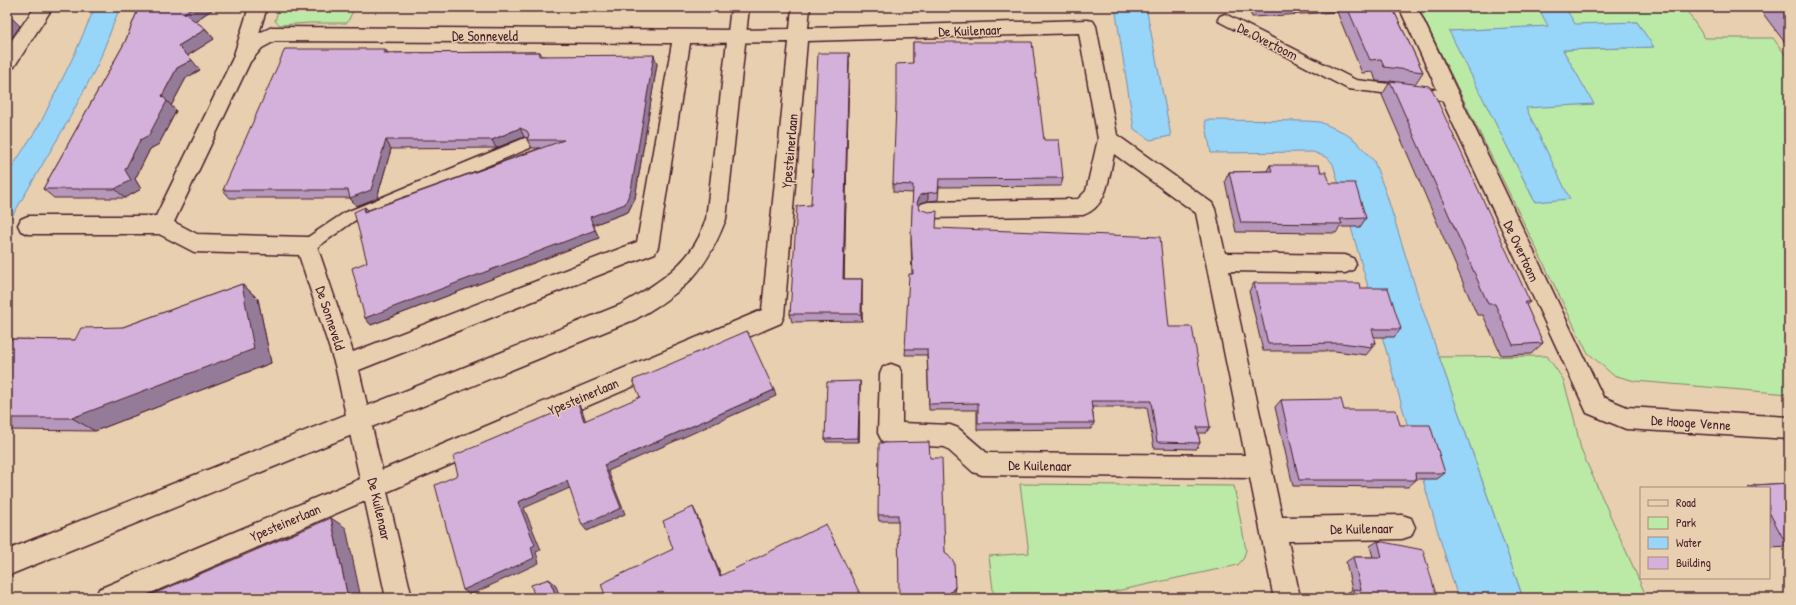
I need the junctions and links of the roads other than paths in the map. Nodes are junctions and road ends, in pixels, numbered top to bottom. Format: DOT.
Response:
graph roads {
  1 [pos="44,7"];
  2 [pos="258,7"];
  3 [pos="740,7"];
  4 [pos="801,7"];
  5 [pos="1408,7"];
  6 [pos="1225,19"];
  7 [pos="682,36"];
  8 [pos="799,36"];
  9 [pos="737,37"];
  10 [pos="242,58"];
  11 [pos="7,62"];
  12 [pos="1449,96"];
  13 [pos="1108,139"];
  14 [pos="525,144"];
  15 [pos="928,210"];
  16 [pos="162,224"];
  17 [pos="28,225"];
  18 [pos="307,246"];
  19 [pos="1216,262"];
  20 [pos="1345,264"];
  21 [pos="346,365"];
  22 [pos="891,374"];
  23 [pos="1595,405"];
  24 [pos="359,420"];
  25 [pos="1789,428"];
  26 [pos="1259,467"];
  27 [pos="374,484"];
  28 [pos="1402,527"];
  29 [pos="1273,529"];
  30 [pos="7,563"];
  31 [pos="108,598"];
  32 [pos="399,598"];
  33 [pos="1285,598"];
  1 -- 11 [label="street"];
  2 -- 10 [label="street, De Sonneveld"];
  3 -- 9 [label="street"];
  4 -- 8 [label="street, Ypesteinerlaan"];
  5 -- 12 [label="street, De Overtoom"];
  6 -- 12 [label="lane, De Overtoom"];
  7 -- 9 [label="street, De Sonneveld"];
  7 -- 10 [label="street, De Sonneveld"];
  7 -- 21 [label="street"];
  8 -- 9 [label="street, De Kuilenaar"];
  8 -- 13 [label="street, De Kuilenaar"];
  8 -- 27 [label="street, Ypesteinerlaan"];
  9 -- 24 [label="street"];
  10 -- 16 [label="street, De Sonneveld"];
  12 -- 23 [label="street, De Overtoom"];
  13 -- 15 [label="street, De Kuilenaar"];
  13 -- 19 [label="street"];
  14 -- 18 [label="lane"];
  16 -- 17 [label="street"];
  16 -- 18 [label="street"];
  18 -- 21 [label="street, De Sonneveld"];
  19 -- 20 [label="street"];
  19 -- 26 [label="street"];
  21 -- 24 [label="street, De Sonneveld"];
  22 -- 26 [label="street, De Kuilenaar"];
  23 -- 25 [label="street, De Hooge Venne"];
  24 -- 27 [label="street, De Kuilenaar"];
  24 -- 30 [label="street"];
  26 -- 29 [label="street"];
  27 -- 31 [label="street, Ypesteinerlaan"];
  27 -- 32 [label="street, De Kuilenaar"];
  28 -- 29 [label="street, De Kuilenaar"];
  29 -- 33 [label="street"];
}
